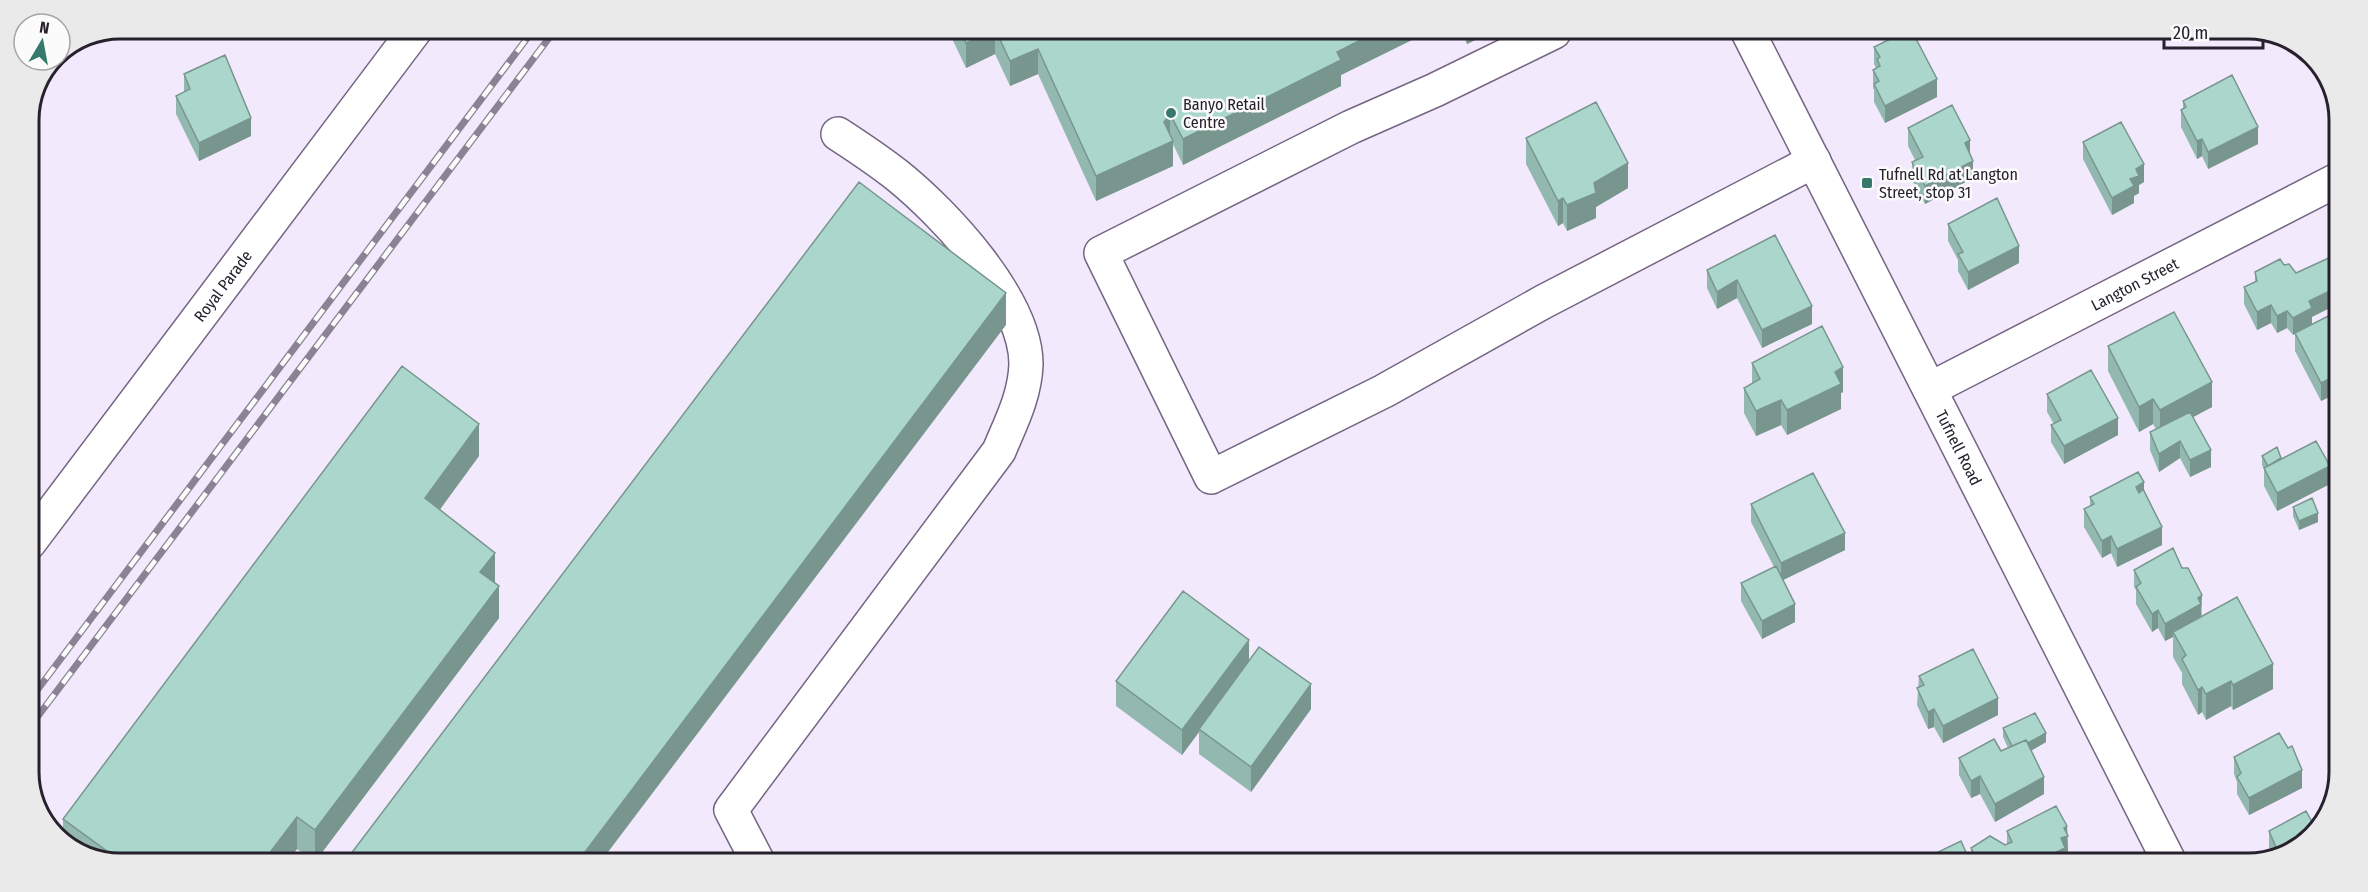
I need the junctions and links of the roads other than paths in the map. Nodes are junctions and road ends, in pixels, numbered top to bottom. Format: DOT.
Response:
graph roads {
  1 [pos="408,39"];
  2 [pos="1540,39"];
  3 [pos="1752,39"];
  4 [pos="838,134"];
  5 [pos="1814,160"];
  6 [pos="2329,184"];
  7 [pos="1930,389"];
  8 [pos="39,530"];
  9 [pos="753,853"];
  10 [pos="2165,853"];
  1 -- 8 [label="street, Royal Parade"];
  2 -- 5 [label="street"];
  3 -- 5 [label="street, Tufnell Road"];
  4 -- 9 [label="street"];
  5 -- 7 [label="street, Tufnell Road"];
  6 -- 7 [label="street, Langton Street"];
  7 -- 10 [label="street, Tufnell Road"];
}
